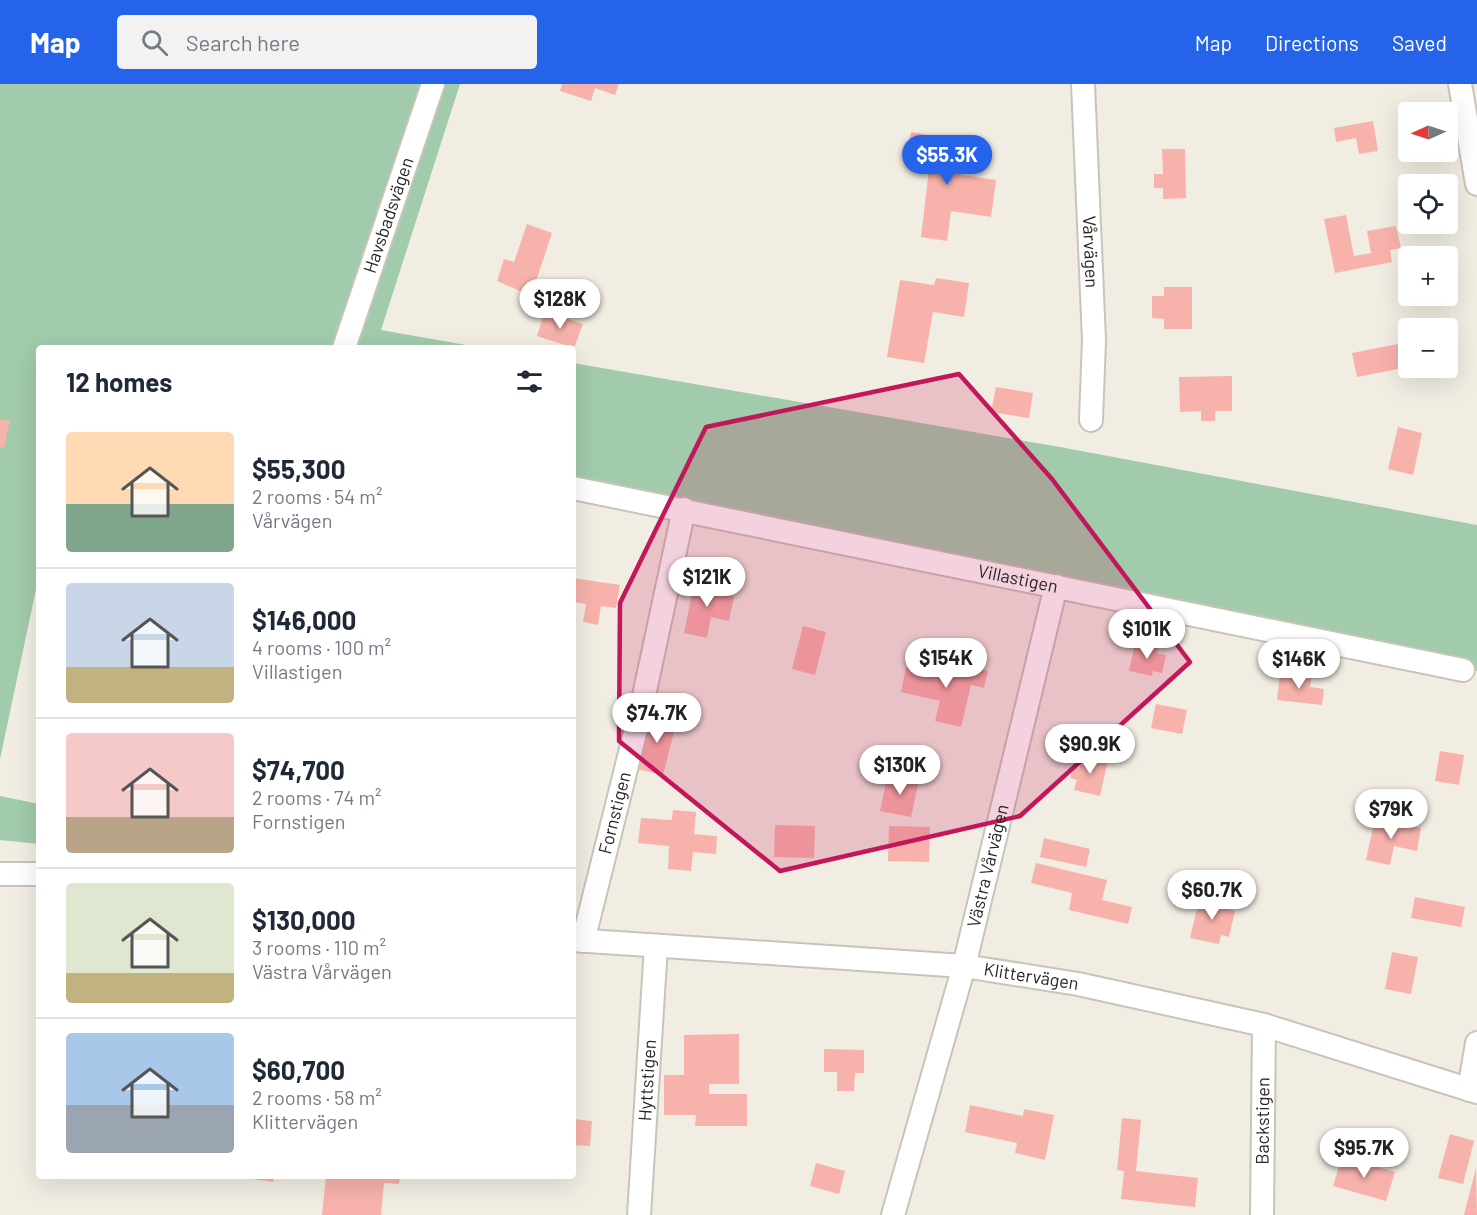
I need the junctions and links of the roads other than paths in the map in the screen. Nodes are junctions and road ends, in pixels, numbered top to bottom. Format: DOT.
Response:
graph roads {
  1 [pos="433,84"];
  2 [pos="1083,84"];
  3 [pos="1460,84"];
  4 [pos="1477,184"];
  5 [pos="345,345"];
  6 [pos="1091,420"];
  7 [pos="576,489"];
  8 [pos="684,509"];
  9 [pos="1056,586"];
  10 [pos="1463,670"];
  11 [pos="0,874"];
  12 [pos="36,874"];
  13 [pos="578,941"];
  14 [pos="656,946"];
  15 [pos="964,966"];
  16 [pos="1264,1025"];
  17 [pos="1477,1043"];
  18 [pos="1473,1091"];
  19 [pos="639,1215"];
  20 [pos="893,1215"];
  21 [pos="1262,1215"];
  1 -- 5 [label="street, Havsbadsvägen"];
  2 -- 6 [label="street, Vårvägen"];
  3 -- 4 [label="street"];
  7 -- 8 [label="street, Villastigen"];
  8 -- 9 [label="street, Villastigen"];
  8 -- 13 [label="street, Fornstigen"];
  9 -- 10 [label="street, Villastigen"];
  9 -- 15 [label="street, Västra Vårvägen"];
  11 -- 12 [label="street"];
  13 -- 14 [label="street, Klittervägen"];
  14 -- 15 [label="street, Klittervägen"];
  14 -- 19 [label="street, Hyttstigen"];
  15 -- 16 [label="street, Klittervägen"];
  15 -- 20 [label="street, Västra Vårvägen"];
  16 -- 18 [label="street, Klittervägen"];
  16 -- 21 [label="street, Backstigen"];
  17 -- 18 [label="street"];
}
